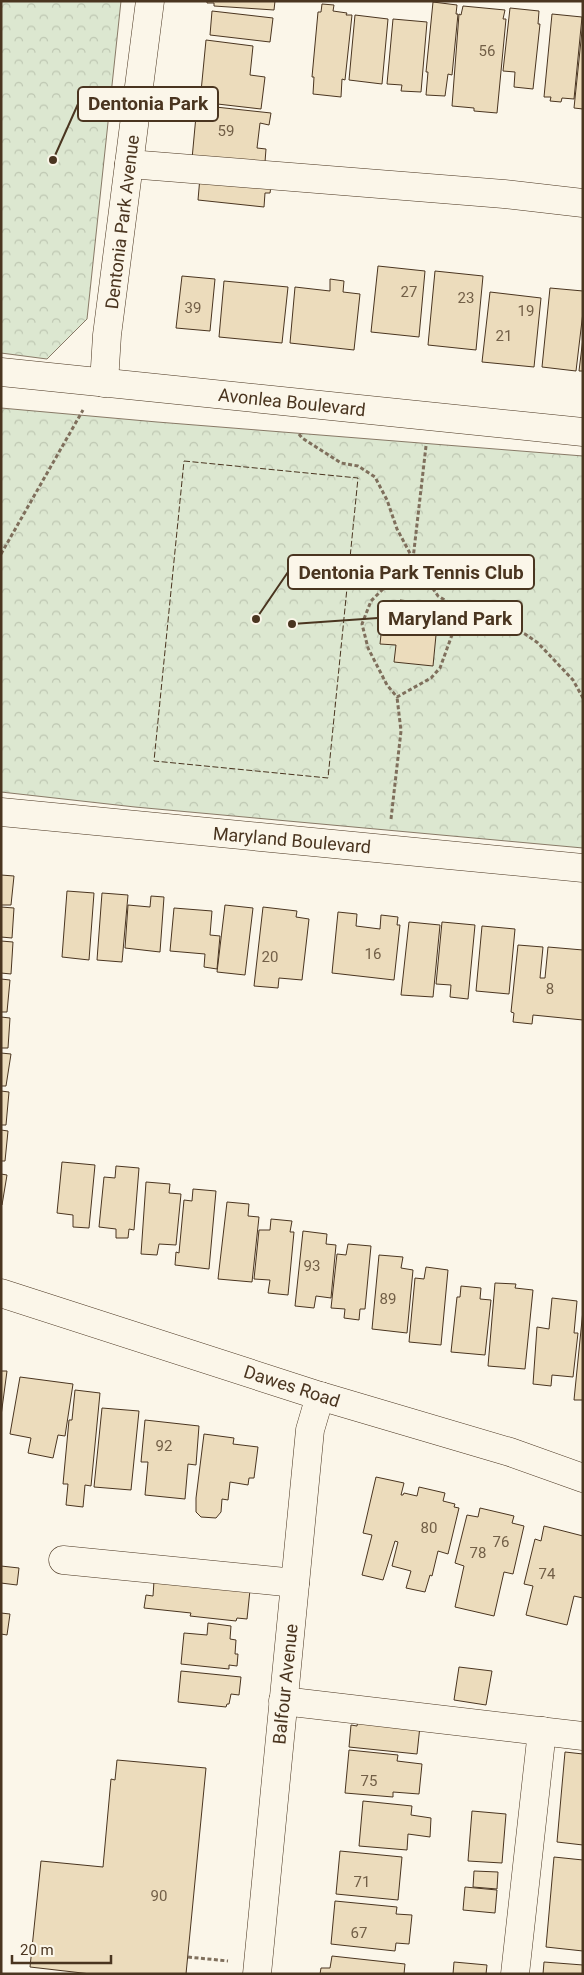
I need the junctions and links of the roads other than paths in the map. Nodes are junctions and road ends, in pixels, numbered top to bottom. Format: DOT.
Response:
graph roads {
  1 [pos="150,1"];
  2 [pos="129,164"];
  3 [pos="583,202"];
  4 [pos="1,372"];
  5 [pos="104,383"];
  6 [pos="583,432"];
  7 [pos="1,812"];
  8 [pos="583,868"];
  9 [pos="1,1293"];
  10 [pos="320,1396"];
  11 [pos="583,1478"];
  12 [pos="63,1560"];
  13 [pos="295,1583"];
  14 [pos="283,1701"];
  15 [pos="542,1731"];
  16 [pos="583,1736"];
  17 [pos="245,1968"];
  18 [pos="515,1974"];
  1 -- 2 [label="street, Dentonia Park Avenue"];
  2 -- 3 [label="street"];
  2 -- 5 [label="street, Dentonia Park Avenue"];
  4 -- 5 [label="street, Avonlea Boulevard"];
  5 -- 6 [label="street, Avonlea Boulevard"];
  7 -- 8 [label="street, Maryland Boulevard"];
  9 -- 10 [label="street, Dawes Road"];
  10 -- 11 [label="street, Dawes Road"];
  10 -- 13 [label="street, Balfour Avenue"];
  12 -- 13 [label="street"];
  13 -- 14 [label="street, Balfour Avenue"];
  14 -- 15 [label="street"];
  14 -- 17 [label="street, Balfour Avenue"];
  15 -- 16 [label="street"];
  15 -- 18 [label="street"];
}
